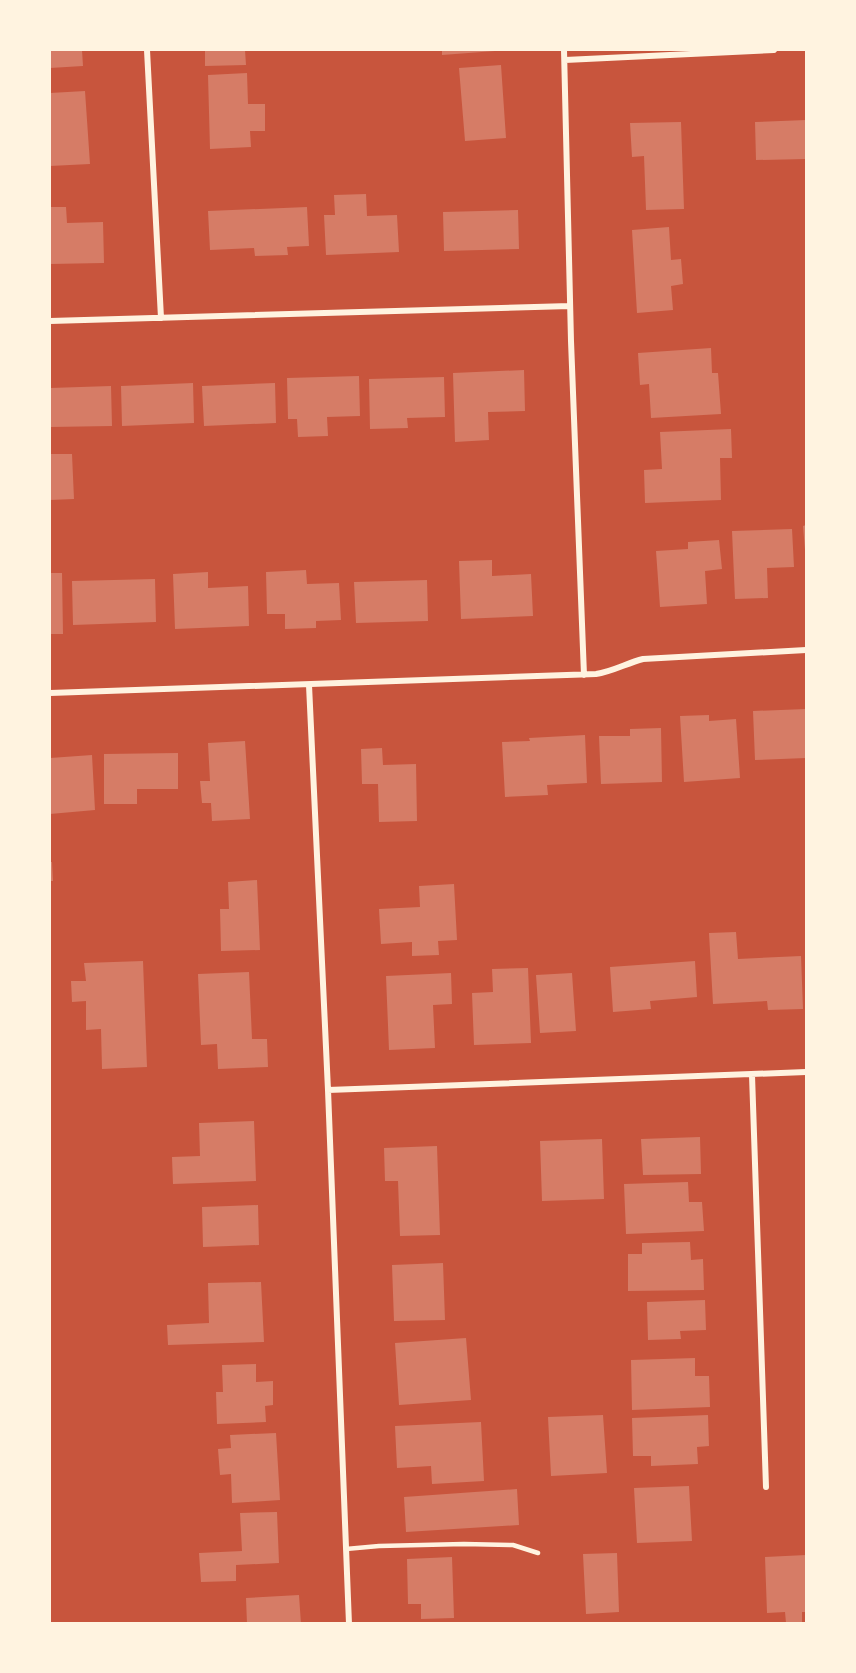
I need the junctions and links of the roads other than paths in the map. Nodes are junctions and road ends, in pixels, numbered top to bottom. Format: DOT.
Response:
graph roads {
  1 [pos="147,50"];
  2 [pos="564,50"];
  3 [pos="774,50"];
  4 [pos="565,60"];
  5 [pos="570,306"];
  6 [pos="161,318"];
  7 [pos="50,321"];
  8 [pos="807,650"];
  9 [pos="584,675"];
  10 [pos="309,685"];
  11 [pos="50,693"];
  12 [pos="807,1072"];
  13 [pos="752,1075"];
  14 [pos="328,1090"];
  15 [pos="765,1487"];
  16 [pos="346,1549"];
  17 [pos="538,1553"];
  18 [pos="349,1623"];
  1 -- 6 [label="street"];
  2 -- 4 [label="street"];
  3 -- 4 [label="street"];
  4 -- 5 [label="street"];
  5 -- 6 [label="street"];
  5 -- 9 [label="street"];
  6 -- 7 [label="street"];
  8 -- 9 [label="street"];
  9 -- 10 [label="street"];
  10 -- 11 [label="street"];
  10 -- 14 [label="street"];
  12 -- 13 [label="street"];
  13 -- 14 [label="street"];
  13 -- 15 [label="street"];
  14 -- 16 [label="street"];
  16 -- 17 [label="lane"];
  16 -- 18 [label="street"];
}
